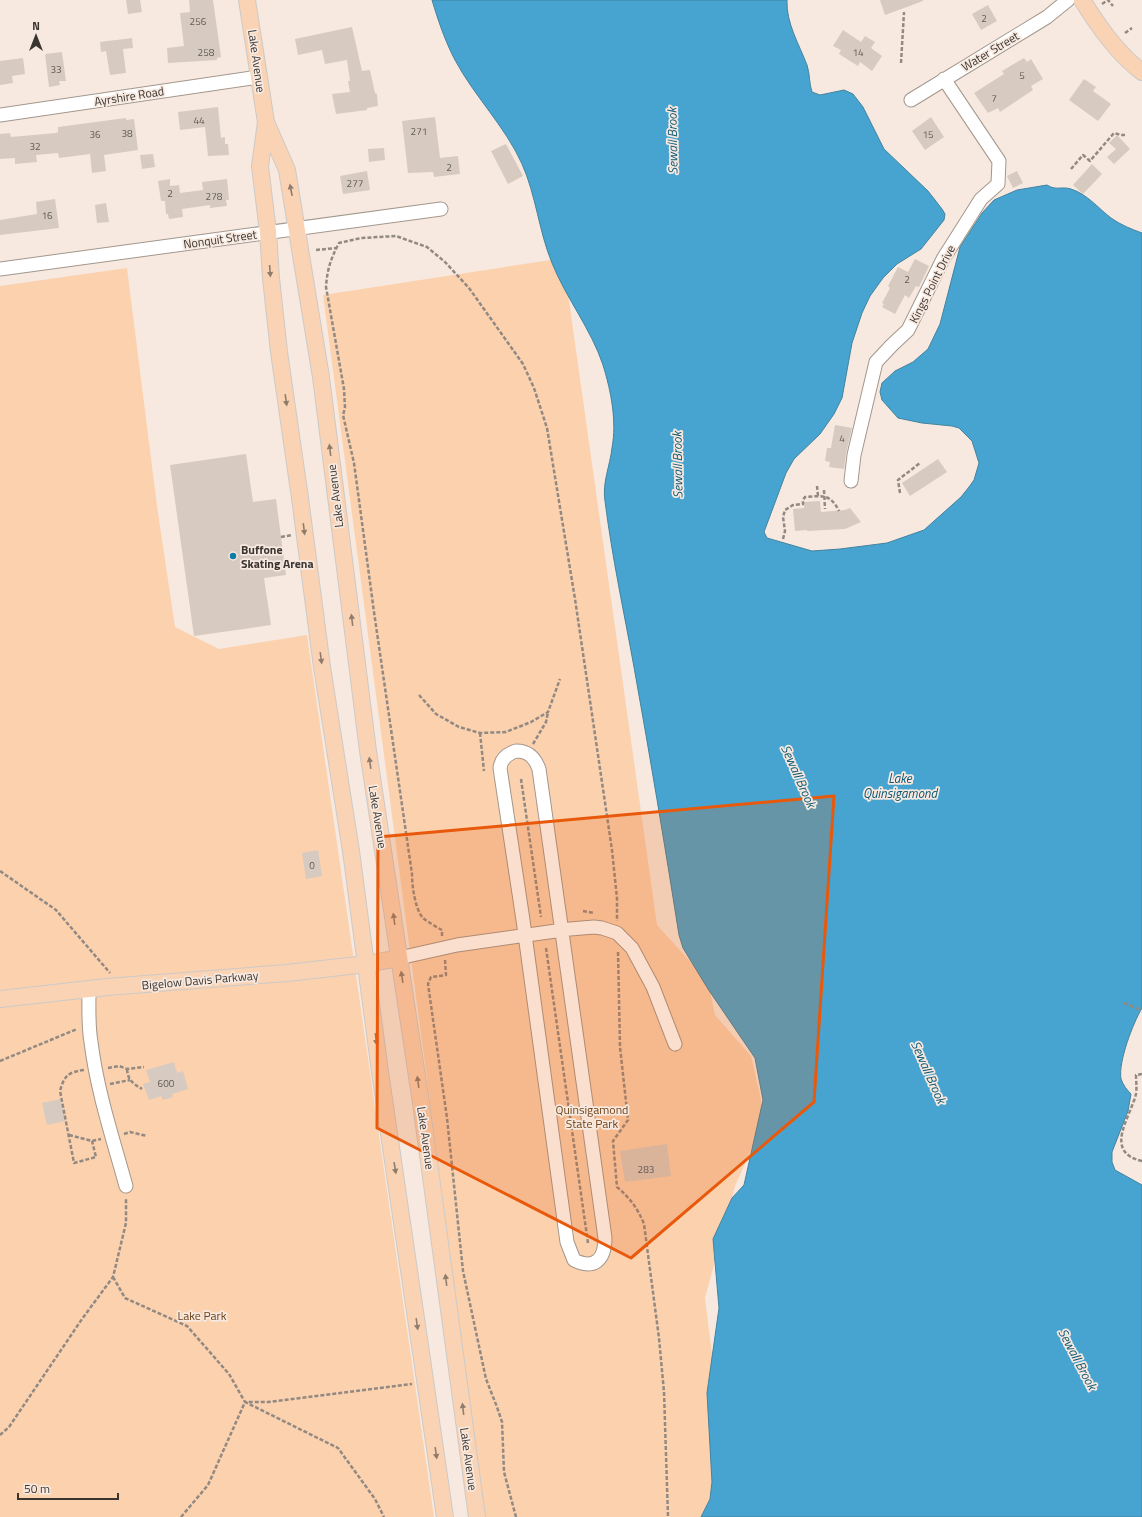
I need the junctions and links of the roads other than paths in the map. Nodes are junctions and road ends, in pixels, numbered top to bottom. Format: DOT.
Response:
graph roads {
  1 [pos="247,0"];
  2 [pos="1068,0"];
  3 [pos="1082,0"];
  4 [pos="1142,72"];
  5 [pos="259,77"];
  6 [pos="944,79"];
  7 [pos="911,100"];
  8 [pos="0,115"];
  9 [pos="266,122"];
  10 [pos="441,209"];
  11 [pos="297,229"];
  12 [pos="268,232"];
  13 [pos="0,269"];
  14 [pos="851,481"];
  15 [pos="561,930"];
  16 [pos="525,935"];
  17 [pos="399,958"];
  18 [pos="366,964"];
  19 [pos="89,990"];
  20 [pos="0,999"];
  21 [pos="675,1044"];
  22 [pos="126,1186"];
  23 [pos="445,1517"];
  24 [pos="477,1517"];
  1 -- 5 [label="main road, Lake Avenue"];
  2 -- 6 [label="street, Water Street"];
  3 -- 4 [label="main road"];
  5 -- 8 [label="street, Ayrshire Road"];
  5 -- 9 [label="main road, Lake Avenue"];
  6 -- 7 [label="street, Water Street"];
  6 -- 14 [label="street, Kings Point Drive"];
  11 -- 9 [label="main road, Lake Avenue, one-way"];
  9 -- 12 [label="main road, Lake Avenue"];
  10 -- 11 [label="street, Nonquit Street"];
  11 -- 12 [label="street, Nonquit Street"];
  17 -- 11 [label="main road, Lake Avenue, one-way"];
  12 -- 13 [label="street, Nonquit Street"];
  12 -- 18 [label="main road, Lake Avenue, one-way"];
  15 -- 16 [label="street"];
  15 -- 16 [label="street"];
  15 -- 16 [label="street"];
  15 -- 21 [label="street"];
  16 -- 17 [label="street"];
  17 -- 18 [label="main road, Bigelow Davis Parkway"];
  24 -- 17 [label="main road, Lake Avenue, one-way"];
  18 -- 19 [label="main road, Bigelow Davis Parkway"];
  18 -- 23 [label="main road, Lake Avenue, one-way"];
  19 -- 20 [label="main road, Bigelow Davis Parkway"];
  19 -- 22 [label="street"];
}
